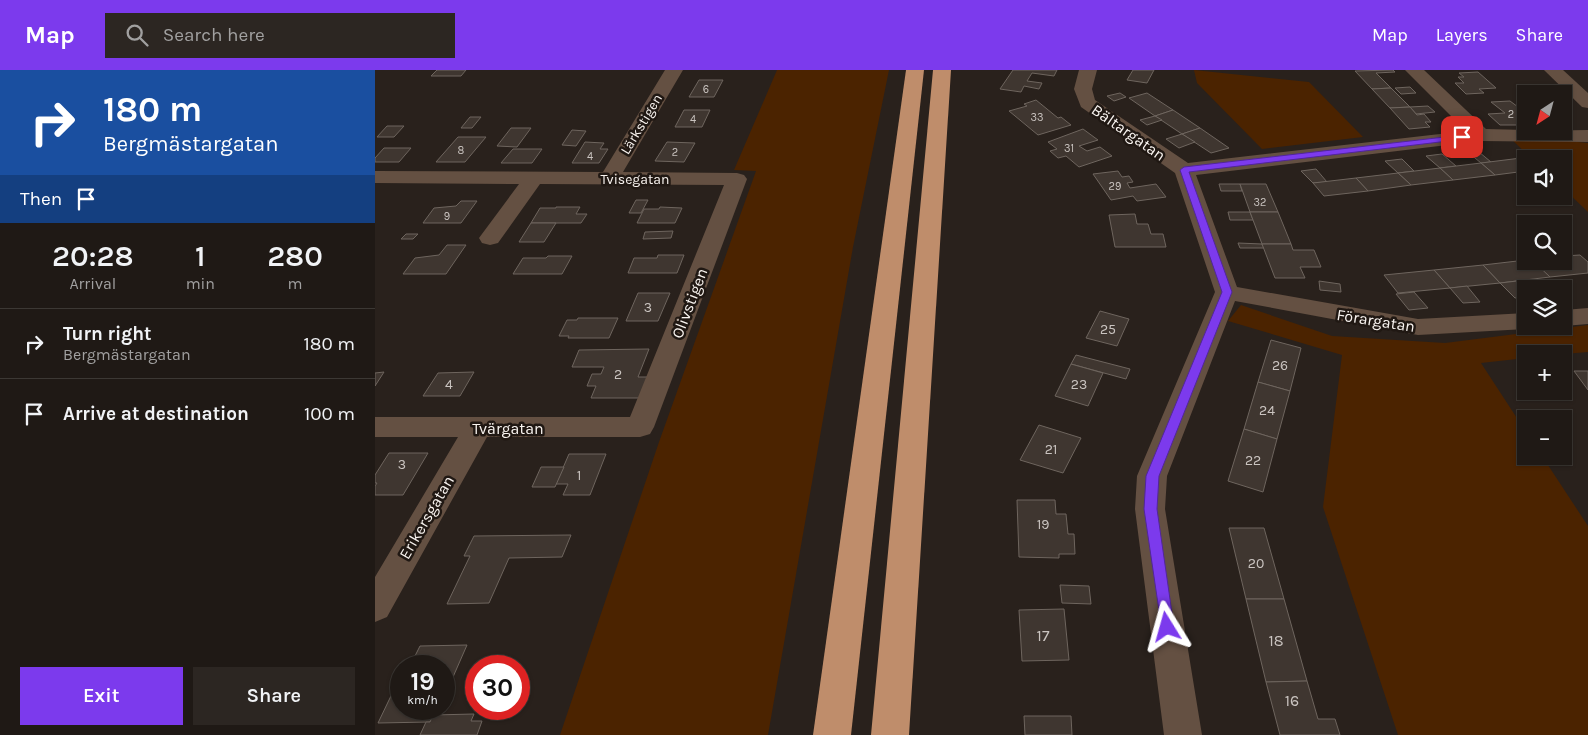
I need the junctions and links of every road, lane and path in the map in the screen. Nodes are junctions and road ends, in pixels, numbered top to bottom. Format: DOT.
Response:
graph roads {
  1 [pos="673,70"];
  2 [pos="915,70"];
  3 [pos="941,70"];
  4 [pos="1088,70"];
  5 [pos="1415,70"];
  6 [pos="1553,70"];
  7 [pos="1588,103"];
  8 [pos="1481,135"];
  9 [pos="1588,136"];
  10 [pos="1184,170"];
  11 [pos="375,177"];
  12 [pos="533,179"];
  13 [pos="609,179"];
  14 [pos="737,179"];
  15 [pos="490,238"];
  16 [pos="1227,292"];
  17 [pos="1588,316"];
  18 [pos="1572,317"];
  19 [pos="1517,322"];
  20 [pos="375,427"];
  21 [pos="640,427"];
  22 [pos="478,428"];
  23 [pos="375,607"];
  24 [pos="832,735"];
  25 [pos="890,735"];
  26 [pos="1183,735"];
  1 -- 13 [label="street, Lärkstigen"];
  2 -- 24 [label="highway"];
  3 -- 25 [label="highway"];
  4 -- 10 [label="street, Bältargatan"];
  5 -- 8 [label="street"];
  6 -- 7 [label="street"];
  8 -- 9 [label="street"];
  8 -- 10 [label="street"];
  10 -- 16 [label="street, Bältargatan"];
  11 -- 12 [label="street, Tvisegatan"];
  12 -- 13 [label="street, Tvisegatan"];
  12 -- 15 [label="street"];
  13 -- 14 [label="street, Tvisegatan"];
  14 -- 21 [label="street, Olivstigen"];
  16 -- 19 [label="street, Förargatan"];
  16 -- 26 [label="street"];
  17 -- 18 [label="street"];
  20 -- 22 [label="street, Tvärgatan"];
  21 -- 22 [label="street, Tvärgatan"];
  22 -- 23 [label="street, Erikersgatan"];
}
